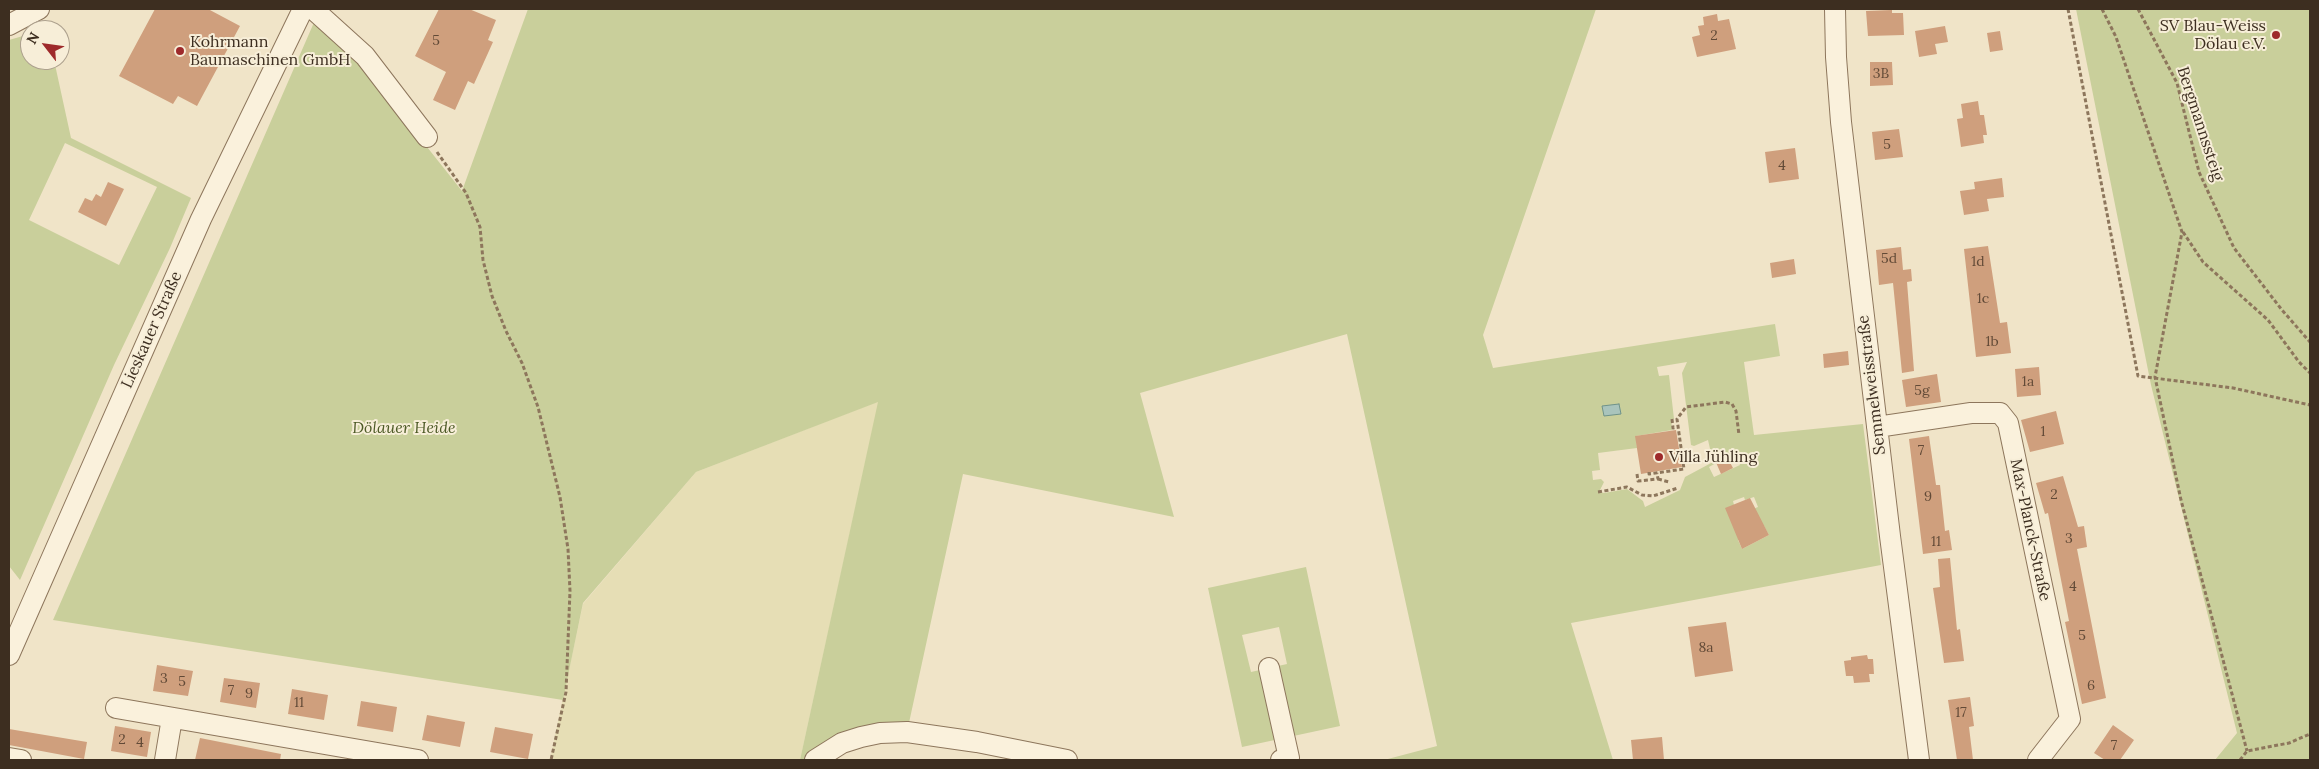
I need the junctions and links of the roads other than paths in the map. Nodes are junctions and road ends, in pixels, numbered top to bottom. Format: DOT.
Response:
graph roads {
  1 [pos="39,9"];
  2 [pos="304,9"];
  3 [pos="313,9"];
  4 [pos="1836,9"];
  5 [pos="9,24"];
  6 [pos="427,137"];
  7 [pos="1877,427"];
  8 [pos="9,655"];
  9 [pos="1269,668"];
  10 [pos="116,708"];
  11 [pos="172,718"];
  12 [pos="9,758"];
  13 [pos="20,760"];
  14 [pos="165,760"];
  15 [pos="418,760"];
  16 [pos="815,760"];
  17 [pos="1067,760"];
  18 [pos="1281,760"];
  19 [pos="1919,760"];
  20 [pos="2038,760"];
  1 -- 5 [label="street"];
  2 -- 8 [label="street, Lieskauer Straße"];
  3 -- 6 [label="street"];
  4 -- 7 [label="street, Semmelweisstraße"];
  7 -- 19 [label="street, Semmelweisstraße"];
  7 -- 20 [label="street, Max-Planck-Straße"];
  9 -- 18 [label="street"];
  10 -- 11 [label="street"];
  11 -- 14 [label="street"];
  11 -- 15 [label="street"];
  12 -- 13 [label="street"];
  16 -- 17 [label="street"];
}
